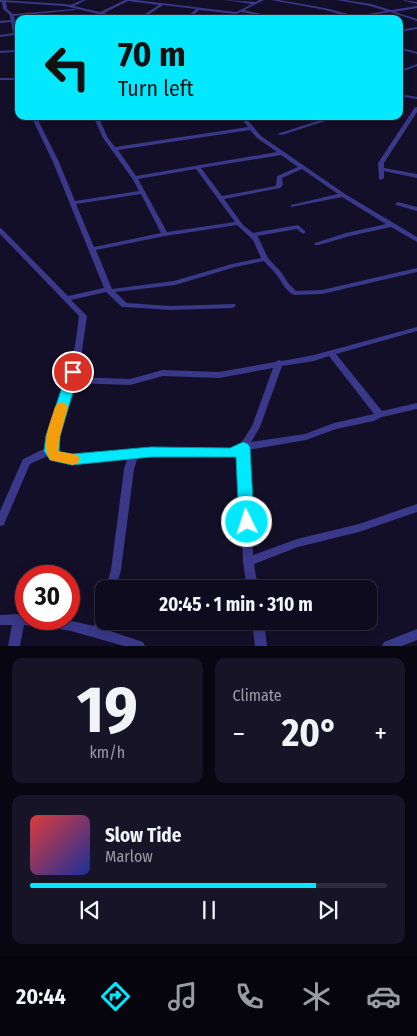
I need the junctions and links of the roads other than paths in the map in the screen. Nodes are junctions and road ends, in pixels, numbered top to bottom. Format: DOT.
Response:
graph roads {
  1 [pos="84,0"];
  2 [pos="128,0"];
  3 [pos="226,0"];
  4 [pos="262,0"];
  5 [pos="273,0"];
  6 [pos="339,0"];
  7 [pos="405,0"];
  8 [pos="352,1"];
  9 [pos="2,2"];
  10 [pos="38,2"];
  11 [pos="256,3"];
  12 [pos="417,3"];
  13 [pos="162,5"];
  14 [pos="72,6"];
  15 [pos="417,7"];
  16 [pos="198,9"];
  17 [pos="2,10"];
  18 [pos="86,10"];
  19 [pos="242,10"];
  20 [pos="386,11"];
  21 [pos="101,12"];
  22 [pos="11,15"];
  23 [pos="112,15"];
  24 [pos="145,15"];
  25 [pos="191,15"];
  26 [pos="266,15"];
  27 [pos="348,15"];
  28 [pos="371,15"];
  29 [pos="400,15"];
  30 [pos="403,16"];
  31 [pos="417,20"];
  32 [pos="13,21"];
  33 [pos="0,22"];
  34 [pos="13,28"];
  35 [pos="417,28"];
  36 [pos="403,30"];
  37 [pos="14,34"];
  38 [pos="0,36"];
  39 [pos="417,49"];
  40 [pos="15,51"];
  41 [pos="404,51"];
  42 [pos="0,52"];
  43 [pos="417,53"];
  44 [pos="417,65"];
  45 [pos="403,70"];
  46 [pos="0,79"];
  47 [pos="15,79"];
  48 [pos="403,96"];
  49 [pos="417,98"];
  50 [pos="417,108"];
  51 [pos="35,120"];
  52 [pos="97,120"];
  53 [pos="245,120"];
  54 [pos="326,120"];
  55 [pos="252,128"];
  56 [pos="280,134"];
  57 [pos="115,149"];
  58 [pos="282,152"];
  59 [pos="197,167"];
  60 [pos="302,167"];
  61 [pos="381,169"];
  62 [pos="417,176"];
  63 [pos="135,178"];
  64 [pos="380,178"];
  65 [pos="143,192"];
  66 [pos="343,195"];
  67 [pos="221,198"];
  68 [pos="72,203"];
  69 [pos="398,204"];
  70 [pos="293,206"];
  71 [pos="417,209"];
  72 [pos="239,223"];
  73 [pos="390,225"];
  74 [pos="0,230"];
  75 [pos="303,232"];
  76 [pos="165,234"];
  77 [pos="253,235"];
  78 [pos="417,240"];
  79 [pos="317,244"];
  80 [pos="92,248"];
  81 [pos="265,260"];
  82 [pos="417,270"];
  83 [pos="109,290"];
  84 [pos="66,299"];
  85 [pos="232,306"];
  86 [pos="417,328"];
  87 [pos="331,353"];
  88 [pos="279,363"];
  89 [pos="69,380"];
  90 [pos="417,406"];
  91 [pos="380,415"];
  92 [pos="243,447"];
  93 [pos="52,450"];
  94 [pos="134,454"];
  95 [pos="417,508"];
  96 [pos="0,522"];
  97 [pos="248,562"];
  98 [pos="113,580"];
  99 [pos="251,580"];
  100 [pos="15,619"];
  101 [pos="0,620"];
  102 [pos="80,627"];
  103 [pos="17,630"];
  104 [pos="95,630"];
  105 [pos="98,630"];
  106 [pos="259,630"];
  107 [pos="417,634"];
  108 [pos="14,646"];
  109 [pos="139,646"];
  110 [pos="261,646"];
  111 [pos="388,646"];
  1 -- 14 [label="street"];
  2 -- 13 [label="street"];
  2 -- 21 [label="street"];
  3 -- 11 [label="street"];
  4 -- 11 [label="street"];
  5 -- 27 [label="street"];
  6 -- 8 [label="street"];
  7 -- 12 [label="street"];
  8 -- 20 [label="street"];
  9 -- 10 [label="street"];
  9 -- 17 [label="street"];
  10 -- 14 [label="street"];
  11 -- 19 [label="street"];
  13 -- 16 [label="street"];
  13 -- 24 [label="street"];
  14 -- 18 [label="street"];
  15 -- 20 [label="street"];
  16 -- 19 [label="street"];
  16 -- 25 [label="street"];
  17 -- 22 [label="street"];
  18 -- 21 [label="street"];
  18 -- 22 [label="street"];
  19 -- 26 [label="street"];
  20 -- 28 [label="street"];
  20 -- 29 [label="street"];
  21 -- 23 [label="street"];
  22 -- 32 [label="street"];
  30 -- 31 [label="street"];
  32 -- 33 [label="street"];
  32 -- 34 [label="street"];
  34 -- 37 [label="street"];
  35 -- 36 [label="street"];
  37 -- 38 [label="street"];
  39 -- 41 [label="street"];
  40 -- 42 [label="street"];
  41 -- 43 [label="street"];
  44 -- 45 [label="street"];
  46 -- 47 [label="street"];
  48 -- 49 [label="street"];
  50 -- 61 [label="street"];
  51 -- 68 [label="street"];
  52 -- 57 [label="street"];
  53 -- 55 [label="street"];
  54 -- 56 [label="street"];
  55 -- 57 [label="street"];
  55 -- 58 [label="street"];
  57 -- 63 [label="street"];
  58 -- 59 [label="street"];
  58 -- 60 [label="street"];
  59 -- 63 [label="street"];
  59 -- 67 [label="street"];
  60 -- 66 [label="street"];
  60 -- 67 [label="street"];
  61 -- 62 [label="street"];
  61 -- 64 [label="street"];
  63 -- 65 [label="street"];
  65 -- 68 [label="street"];
  65 -- 76 [label="street"];
  66 -- 70 [label="street"];
  66 -- 73 [label="street"];
  67 -- 72 [label="street"];
  68 -- 80 [label="street"];
  69 -- 71 [label="street"];
  72 -- 76 [label="street"];
  72 -- 77 [label="street"];
  73 -- 78 [label="street"];
  73 -- 79 [label="street"];
  74 -- 84 [label="street"];
  75 -- 77 [label="street"];
  76 -- 80 [label="street"];
  77 -- 81 [label="street"];
  80 -- 83 [label="street"];
  81 -- 82 [label="street"];
  81 -- 83 [label="street"];
  83 -- 84 [label="street"];
  83 -- 85 [label="street"];
  84 -- 89 [label="street"];
  86 -- 87 [label="street"];
  87 -- 88 [label="street"];
  87 -- 91 [label="street"];
  88 -- 89 [label="street"];
  88 -- 92 [label="street"];
  89 -- 93 [label="street"];
  90 -- 91 [label="street"];
  91 -- 92 [label="street"];
  92 -- 94 [label="street"];
  92 -- 97 [label="street"];
  93 -- 94 [label="street"];
  93 -- 96 [label="street"];
  94 -- 98 [label="street"];
  95 -- 97 [label="street"];
  97 -- 99 [label="street"];
  100 -- 101 [label="street"];
  102 -- 104 [label="street"];
  103 -- 108 [label="street"];
  105 -- 109 [label="street"];
  106 -- 110 [label="street"];
  107 -- 111 [label="street"];
}
